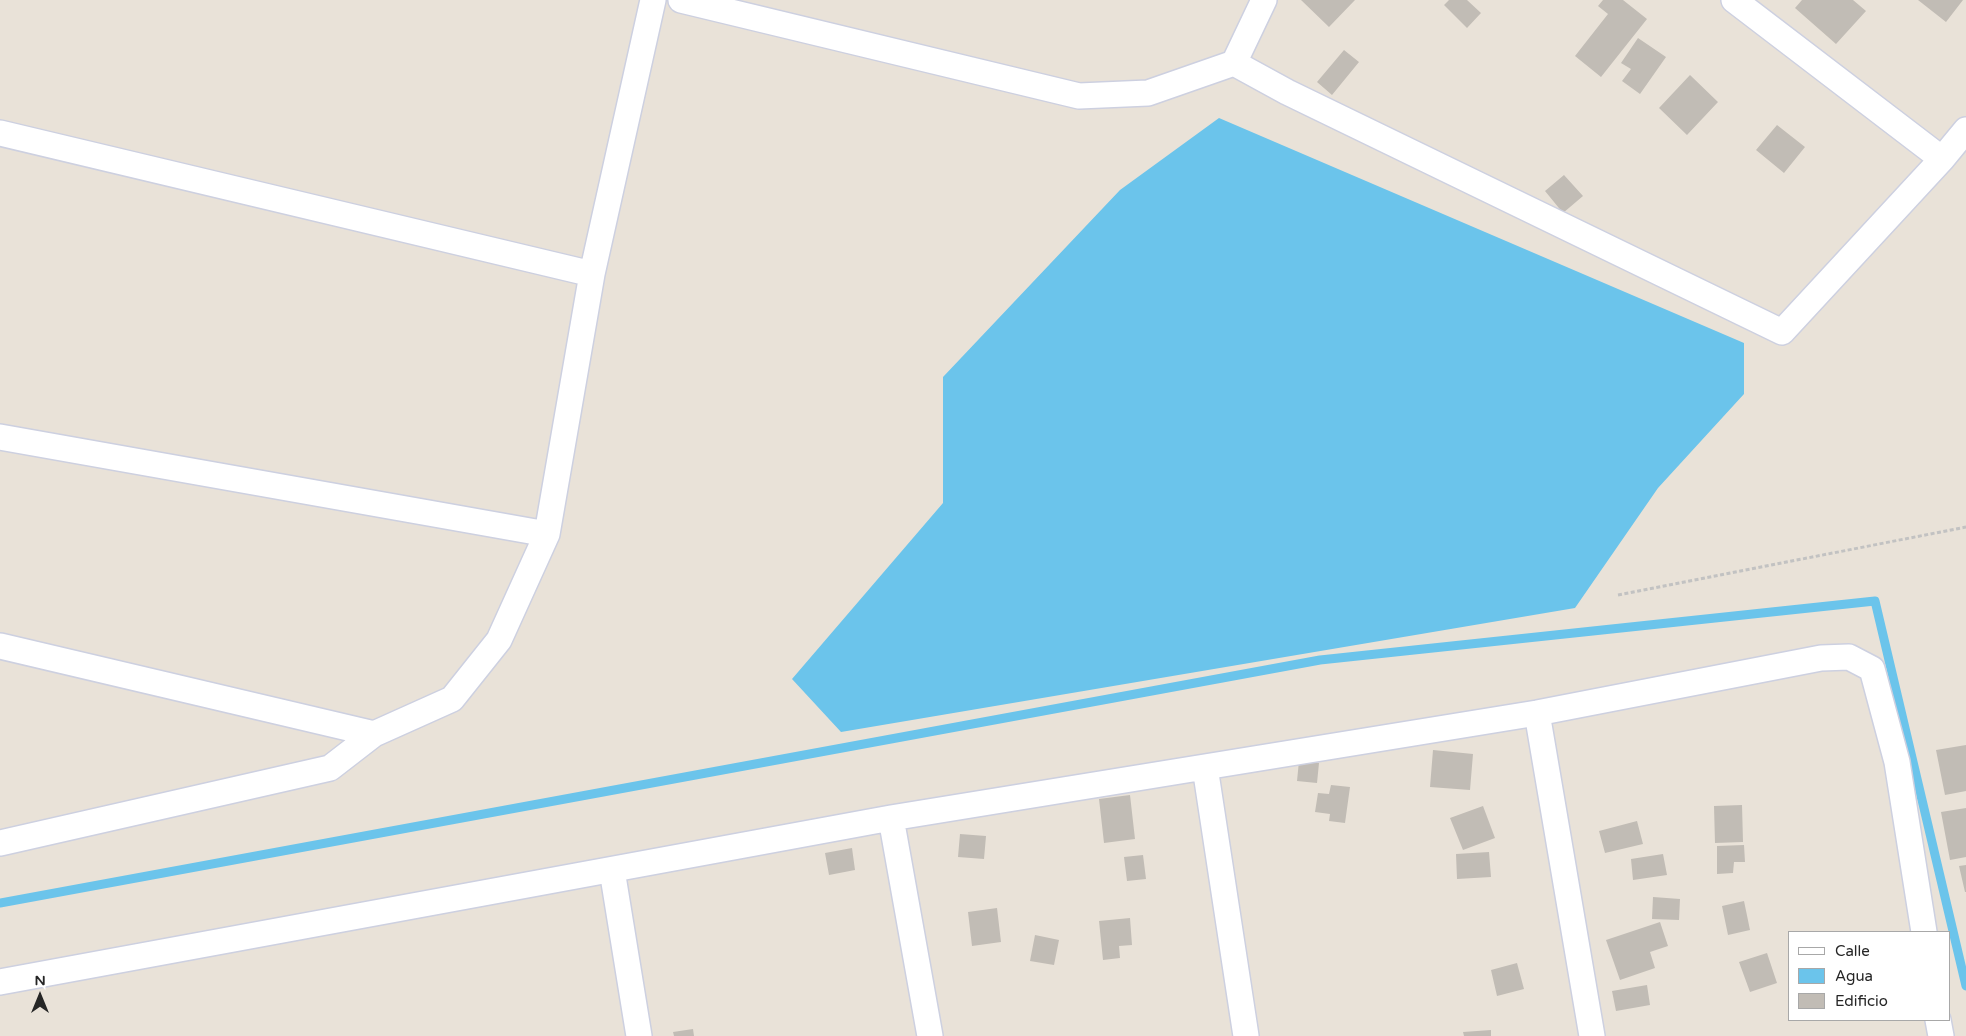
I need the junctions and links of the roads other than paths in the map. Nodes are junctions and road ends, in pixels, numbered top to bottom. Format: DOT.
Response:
graph roads {
  1 [pos="654,0"];
  2 [pos="681,0"];
  3 [pos="1264,0"];
  4 [pos="1734,0"];
  5 [pos="1234,63"];
  6 [pos="1966,130"];
  7 [pos="0,132"];
  8 [pos="1942,160"];
  9 [pos="592,274"];
  10 [pos="0,437"];
  11 [pos="547,534"];
  12 [pos="0,646"];
  13 [pos="1537,713"];
  14 [pos="374,734"];
  15 [pos="1205,767"];
  16 [pos="890,818"];
  17 [pos="0,843"];
  18 [pos="612,870"];
  19 [pos="1924,931"];
  20 [pos="0,982"];
  21 [pos="1938,1021"];
  22 [pos="639,1036"];
  23 [pos="930,1036"];
  24 [pos="1246,1036"];
  25 [pos="1592,1036"];
  26 [pos="1941,1036"];
  1 -- 9 [label="street"];
  2 -- 5 [label="street"];
  3 -- 5 [label="street"];
  4 -- 8 [label="street"];
  5 -- 8 [label="street"];
  6 -- 8 [label="street"];
  7 -- 9 [label="street"];
  9 -- 11 [label="street"];
  10 -- 11 [label="street"];
  11 -- 14 [label="street"];
  12 -- 14 [label="street"];
  13 -- 15 [label="street"];
  13 -- 19 [label="street"];
  13 -- 25 [label="street"];
  14 -- 17 [label="street"];
  15 -- 16 [label="street"];
  15 -- 24 [label="street"];
  16 -- 18 [label="street"];
  16 -- 23 [label="street"];
  18 -- 20 [label="street"];
  18 -- 22 [label="street"];
  21 -- 26 [label="street"];
}
